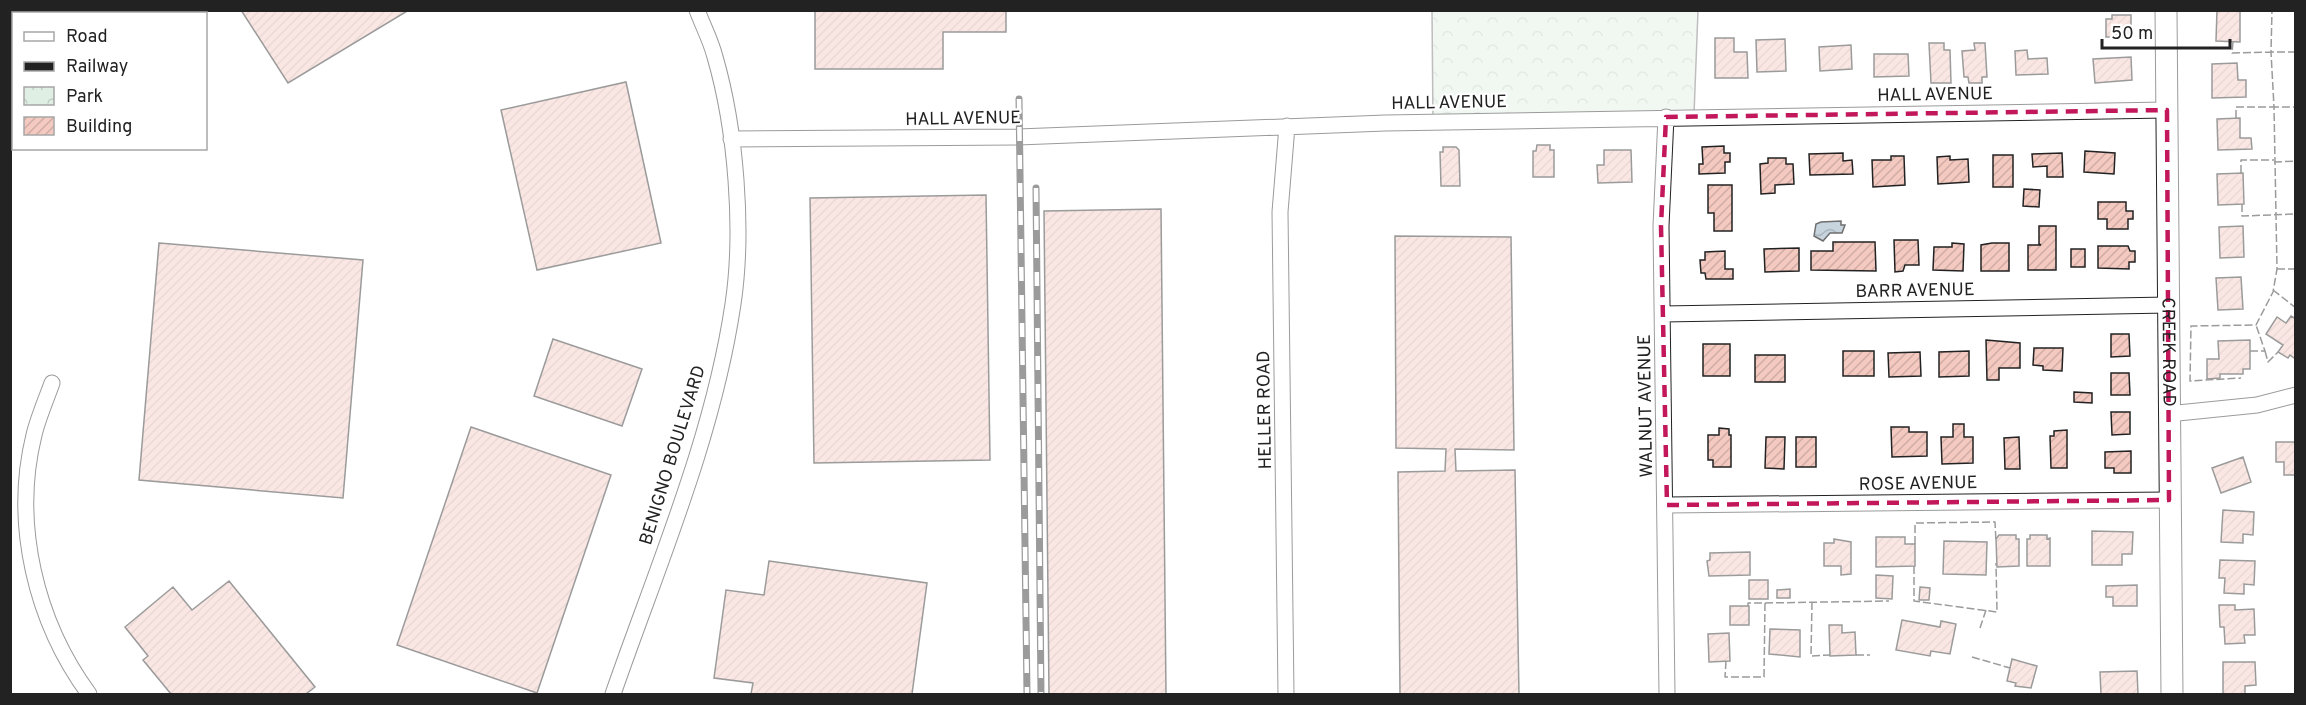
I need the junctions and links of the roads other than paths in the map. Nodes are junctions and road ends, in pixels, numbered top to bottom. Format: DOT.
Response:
graph roads {
  1 [pos="697,10"];
  2 [pos="2166,10"];
  3 [pos="2167,110"];
  4 [pos="1666,117"];
  5 [pos="1287,126"];
  6 [pos="731,139"];
  7 [pos="2168,305"];
  8 [pos="1663,314"];
  9 [pos="52,383"];
  10 [pos="2295,395"];
  11 [pos="2168,414"];
  12 [pos="2169,500"];
  13 [pos="1667,505"];
  14 [pos="89,694"];
  15 [pos="613,694"];
  16 [pos="1286,694"];
  17 [pos="1667,694"];
  18 [pos="2172,694"];
  1 -- 6 [label="street, BENIGNO BOULEVARD"];
  2 -- 3 [label="main road, CREEK ROAD"];
  3 -- 4 [label="street, HALL AVENUE"];
  3 -- 7 [label="main road, CREEK ROAD"];
  4 -- 5 [label="street, HALL AVENUE"];
  4 -- 8 [label="street, WALNUT AVENUE"];
  5 -- 6 [label="street, HALL AVENUE"];
  5 -- 16 [label="street, HELLER ROAD"];
  6 -- 15 [label="street, BENIGNO BOULEVARD"];
  7 -- 8 [label="street, BARR AVENUE"];
  7 -- 11 [label="main road, CREEK ROAD"];
  8 -- 13 [label="street, WALNUT AVENUE"];
  9 -- 14 [label="street"];
  10 -- 11 [label="street"];
  11 -- 12 [label="main road, CREEK ROAD"];
  12 -- 13 [label="street, ROSE AVENUE"];
  12 -- 18 [label="main road, CREEK ROAD"];
  13 -- 17 [label="street, WALNUT AVENUE"];
}
